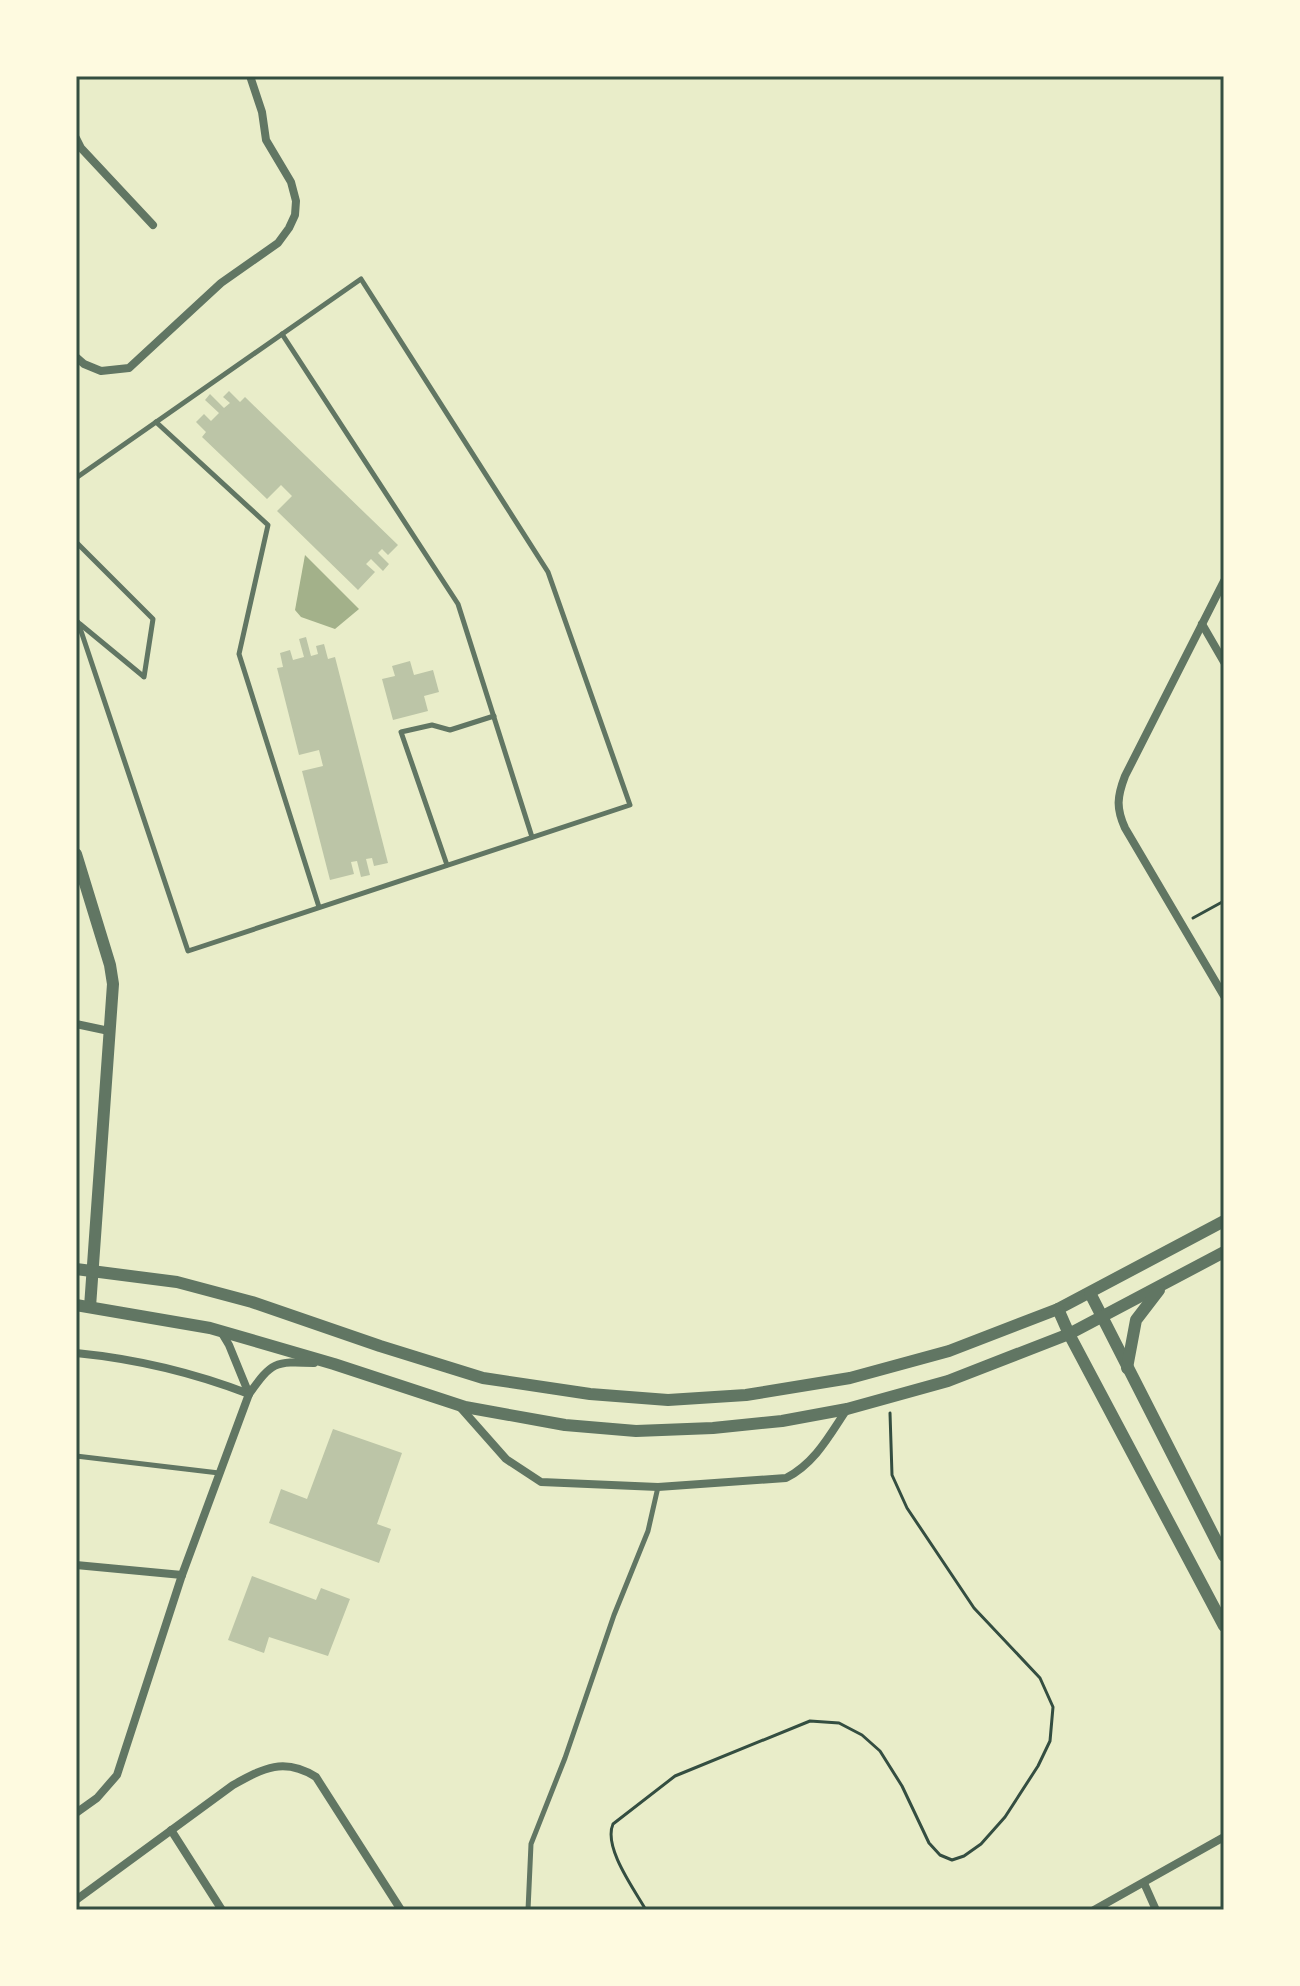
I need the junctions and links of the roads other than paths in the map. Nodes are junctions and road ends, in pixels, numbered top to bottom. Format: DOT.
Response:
graph roads {
  1 [pos="250,76"];
  2 [pos="76,138"];
  3 [pos="153,225"];
  4 [pos="282,334"];
  5 [pos="76,357"];
  6 [pos="156,422"];
  7 [pos="76,478"];
  8 [pos="76,542"];
  9 [pos="1224,581"];
  10 [pos="77,622"];
  11 [pos="1202,624"];
  12 [pos="1224,662"];
  13 [pos="494,716"];
  14 [pos="532,837"];
  15 [pos="76,854"];
  16 [pos="447,865"];
  17 [pos="319,907"];
  18 [pos="1224,996"];
  19 [pos="76,1024"];
  20 [pos="109,1031"];
  21 [pos="1224,1221"];
  22 [pos="1224,1252"];
  23 [pos="76,1269"];
  24 [pos="92,1271"];
  25 [pos="1164,1284"];
  26 [pos="1090,1293"];
  27 [pos="83,1306"];
  28 [pos="1058,1309"];
  29 [pos="1102,1318"];
  30 [pos="220,1330"];
  31 [pos="1069,1334"];
  32 [pos="76,1353"];
  33 [pos="334,1364"];
  34 [pos="1127,1368"];
  35 [pos="249,1394"];
  36 [pos="458,1404"];
  37 [pos="847,1409"];
  38 [pos="76,1456"];
  39 [pos="219,1473"];
  40 [pos="658,1487"];
  41 [pos="1224,1556"];
  42 [pos="76,1565"];
  43 [pos="182,1575"];
  44 [pos="1224,1626"];
  45 [pos="76,1813"];
  46 [pos="171,1830"];
  47 [pos="1224,1837"];
  48 [pos="1144,1883"];
  49 [pos="76,1900"];
  50 [pos="222,1910"];
  51 [pos="401,1910"];
  52 [pos="528,1910"];
  53 [pos="1094,1910"];
  54 [pos="1156,1910"];
  1 -- 5 [label="street"];
  2 -- 3 [label="street"];
  4 -- 6 [label="lane"];
  4 -- 13 [label="lane"];
  4 -- 14 [label="lane"];
  6 -- 7 [label="lane"];
  6 -- 17 [label="lane"];
  8 -- 10 [label="lane"];
  9 -- 11 [label="street"];
  10 -- 17 [label="lane"];
  11 -- 12 [label="street"];
  11 -- 18 [label="street"];
  13 -- 14 [label="lane"];
  13 -- 16 [label="lane"];
  14 -- 16 [label="lane"];
  15 -- 20 [label="street"];
  16 -- 17 [label="lane"];
  19 -- 20 [label="street"];
  20 -- 24 [label="street"];
  21 -- 26 [label="street"];
  22 -- 25 [label="street"];
  23 -- 24 [label="street"];
  24 -- 27 [label="street"];
  24 -- 28 [label="street"];
  25 -- 29 [label="street"];
  25 -- 34 [label="street"];
  26 -- 28 [label="street"];
  26 -- 29 [label="street"];
  27 -- 30 [label="street"];
  28 -- 31 [label="street"];
  29 -- 31 [label="street"];
  29 -- 34 [label="street"];
  30 -- 33 [label="street"];
  30 -- 35 [label="street"];
  31 -- 37 [label="street"];
  31 -- 44 [label="street"];
  32 -- 35 [label="street"];
  33 -- 35 [label="street"];
  33 -- 36 [label="street"];
  34 -- 41 [label="street"];
  35 -- 39 [label="street"];
  36 -- 37 [label="street"];
  36 -- 40 [label="street"];
  37 -- 40 [label="street"];
  38 -- 39 [label="lane"];
  39 -- 43 [label="street"];
  40 -- 52 [label="lane"];
  42 -- 43 [label="street"];
  43 -- 45 [label="street"];
  46 -- 49 [label="street"];
  46 -- 50 [label="street"];
  46 -- 51 [label="street"];
  47 -- 48 [label="street"];
  48 -- 53 [label="street"];
  48 -- 54 [label="street"];
}
